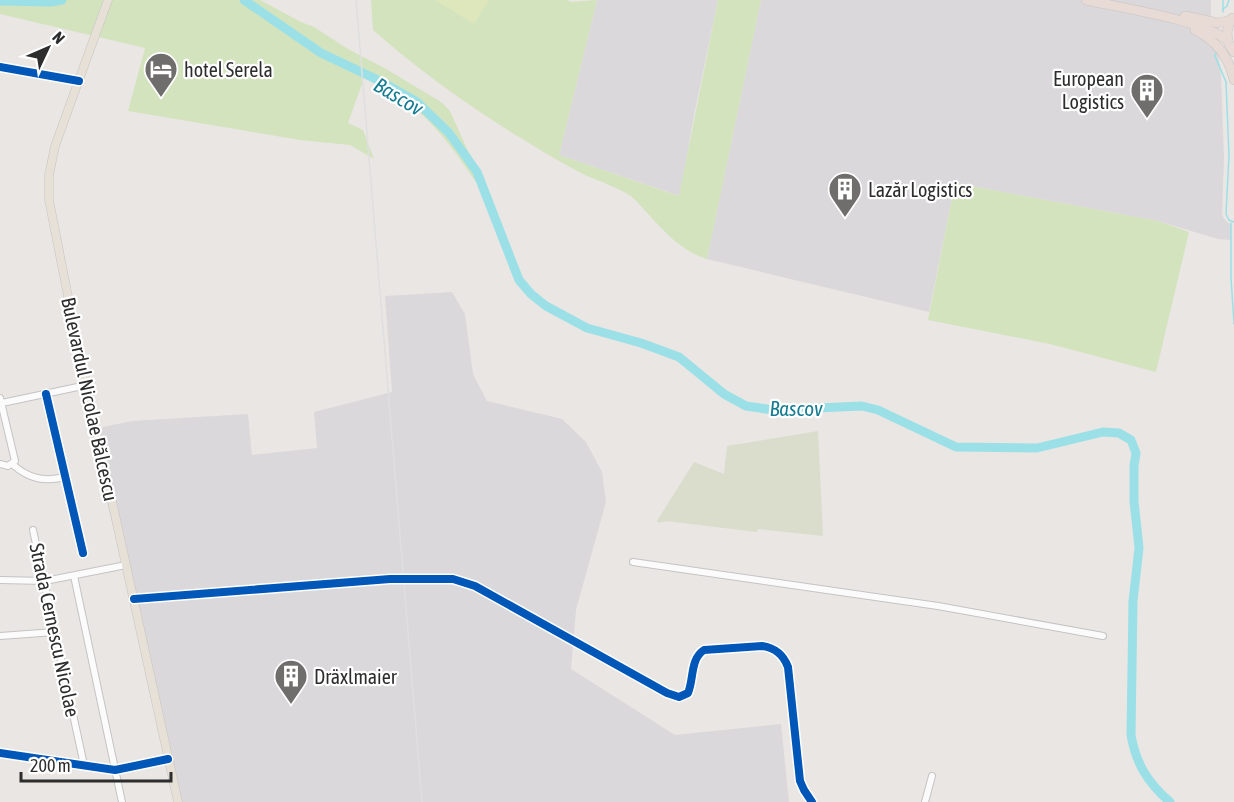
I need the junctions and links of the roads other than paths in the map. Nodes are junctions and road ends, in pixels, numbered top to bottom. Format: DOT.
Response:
graph roads {
  1 [pos="108,0"];
  2 [pos="1086,0"];
  3 [pos="1112,0"];
  4 [pos="1160,13"];
  5 [pos="1232,18"];
  6 [pos="1227,41"];
  7 [pos="1234,52"];
  8 [pos="0,67"];
  9 [pos="1234,80"];
  10 [pos="79,81"];
  11 [pos="87,385"];
  12 [pos="46,394"];
  13 [pos="1,401"];
  14 [pos="0,464"];
  15 [pos="12,464"];
  16 [pos="65,477"];
  17 [pos="33,530"];
  18 [pos="83,553"];
  19 [pos="633,562"];
  20 [pos="126,565"];
  21 [pos="74,576"];
  22 [pos="0,580"];
  23 [pos="45,581"];
  24 [pos="134,599"];
  25 [pos="55,632"];
  26 [pos="0,636"];
  27 [pos="1103,636"];
  28 [pos="0,753"];
  29 [pos="168,759"];
  30 [pos="84,765"];
  31 [pos="115,770"];
  32 [pos="932,776"];
  33 [pos="122,802"];
  34 [pos="178,802"];
  35 [pos="812,802"];
  36 [pos="925,802"];
  1 -- 10 [label="main road, Bulevardul Nicolae Bălcescu"];
  2 -- 4 [label="highway"];
  3 -- 4 [label="highway"];
  4 -- 5 [label="highway"];
  4 -- 6 [label="highway"];
  4 -- 9 [label="highway"];
  5 -- 6 [label="highway"];
  6 -- 7 [label="highway"];
  8 -- 10 [label="street"];
  10 -- 11 [label="main road, Bulevardul Nicolae Bălcescu"];
  11 -- 12 [label="street"];
  11 -- 20 [label="main road, Bulevardul Nicolae Bălcescu"];
  12 -- 13 [label="street"];
  12 -- 16 [label="street"];
  13 -- 15 [label="street"];
  14 -- 15 [label="street"];
  15 -- 16 [label="street"];
  16 -- 18 [label="street"];
  17 -- 23 [label="street, Strada Cernescu Nicolae"];
  19 -- 27 [label="street"];
  20 -- 21 [label="street"];
  20 -- 24 [label="main road, Bulevardul Nicolae Bălcescu"];
  21 -- 23 [label="street"];
  21 -- 31 [label="street"];
  22 -- 23 [label="street"];
  23 -- 25 [label="street, Strada Cernescu Nicolae"];
  24 -- 29 [label="main road, Bulevardul Nicolae Bălcescu"];
  24 -- 35 [label="street"];
  25 -- 26 [label="street"];
  25 -- 30 [label="street, Strada Cernescu Nicolae"];
  28 -- 30 [label="street"];
  29 -- 31 [label="street"];
  29 -- 34 [label="main road, Bulevardul Nicolae Bălcescu"];
  30 -- 31 [label="street"];
  31 -- 33 [label="street"];
  32 -- 36 [label="street"];
}
